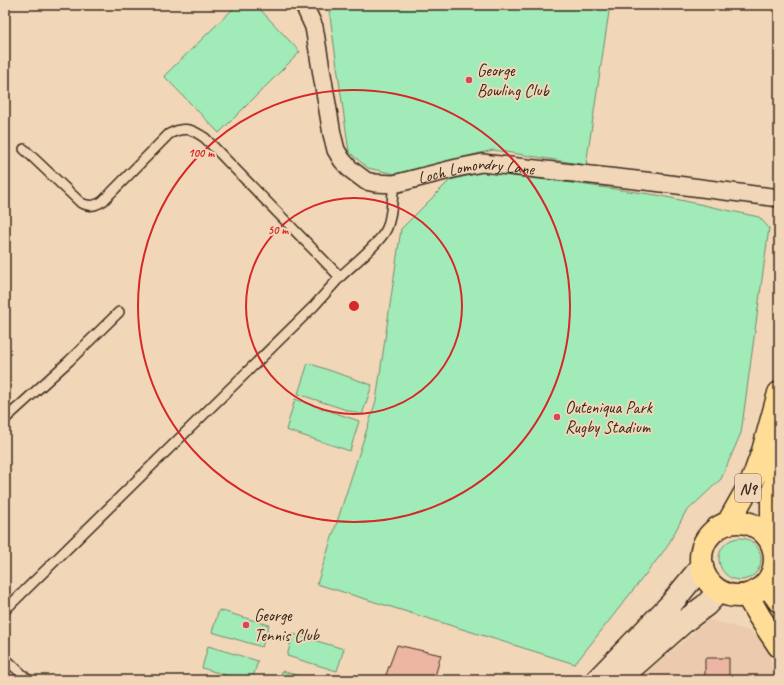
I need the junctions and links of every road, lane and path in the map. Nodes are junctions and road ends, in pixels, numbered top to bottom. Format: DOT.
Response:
graph roads {
  1 [pos="304,5"];
  2 [pos="24,149"];
  3 [pos="394,184"];
  4 [pos="779,198"];
  5 [pos="340,277"];
  6 [pos="119,312"];
  7 [pos="779,393"];
  8 [pos="5,419"];
  9 [pos="779,466"];
  10 [pos="728,523"];
  11 [pos="768,537"];
  12 [pos="702,566"];
  13 [pos="766,583"];
  14 [pos="719,591"];
  15 [pos="747,595"];
  16 [pos="779,601"];
  17 [pos="5,610"];
  18 [pos="779,646"];
  19 [pos="5,658"];
  20 [pos="28,680"];
  21 [pos="597,680"];
  22 [pos="618,680"];
  1 -- 3 [label="street, Loch Lomondry Lane"];
  2 -- 5 [label="lane"];
  3 -- 4 [label="street, Loch Lomondry Lane"];
  3 -- 5 [label="lane"];
  5 -- 17 [label="lane"];
  6 -- 8 [label="lane"];
  7 -- 10 [label="highway, N9"];
  9 -- 11 [label="highway, N9"];
  10 -- 11 [label="highway, N9"];
  10 -- 12 [label="highway, N9"];
  11 -- 13 [label="highway"];
  12 -- 14 [label="highway"];
  12 -- 21 [label="street"];
  13 -- 15 [label="highway"];
  13 -- 16 [label="highway"];
  14 -- 15 [label="highway"];
  14 -- 22 [label="street"];
  15 -- 18 [label="highway"];
  19 -- 20 [label="lane"];
}
